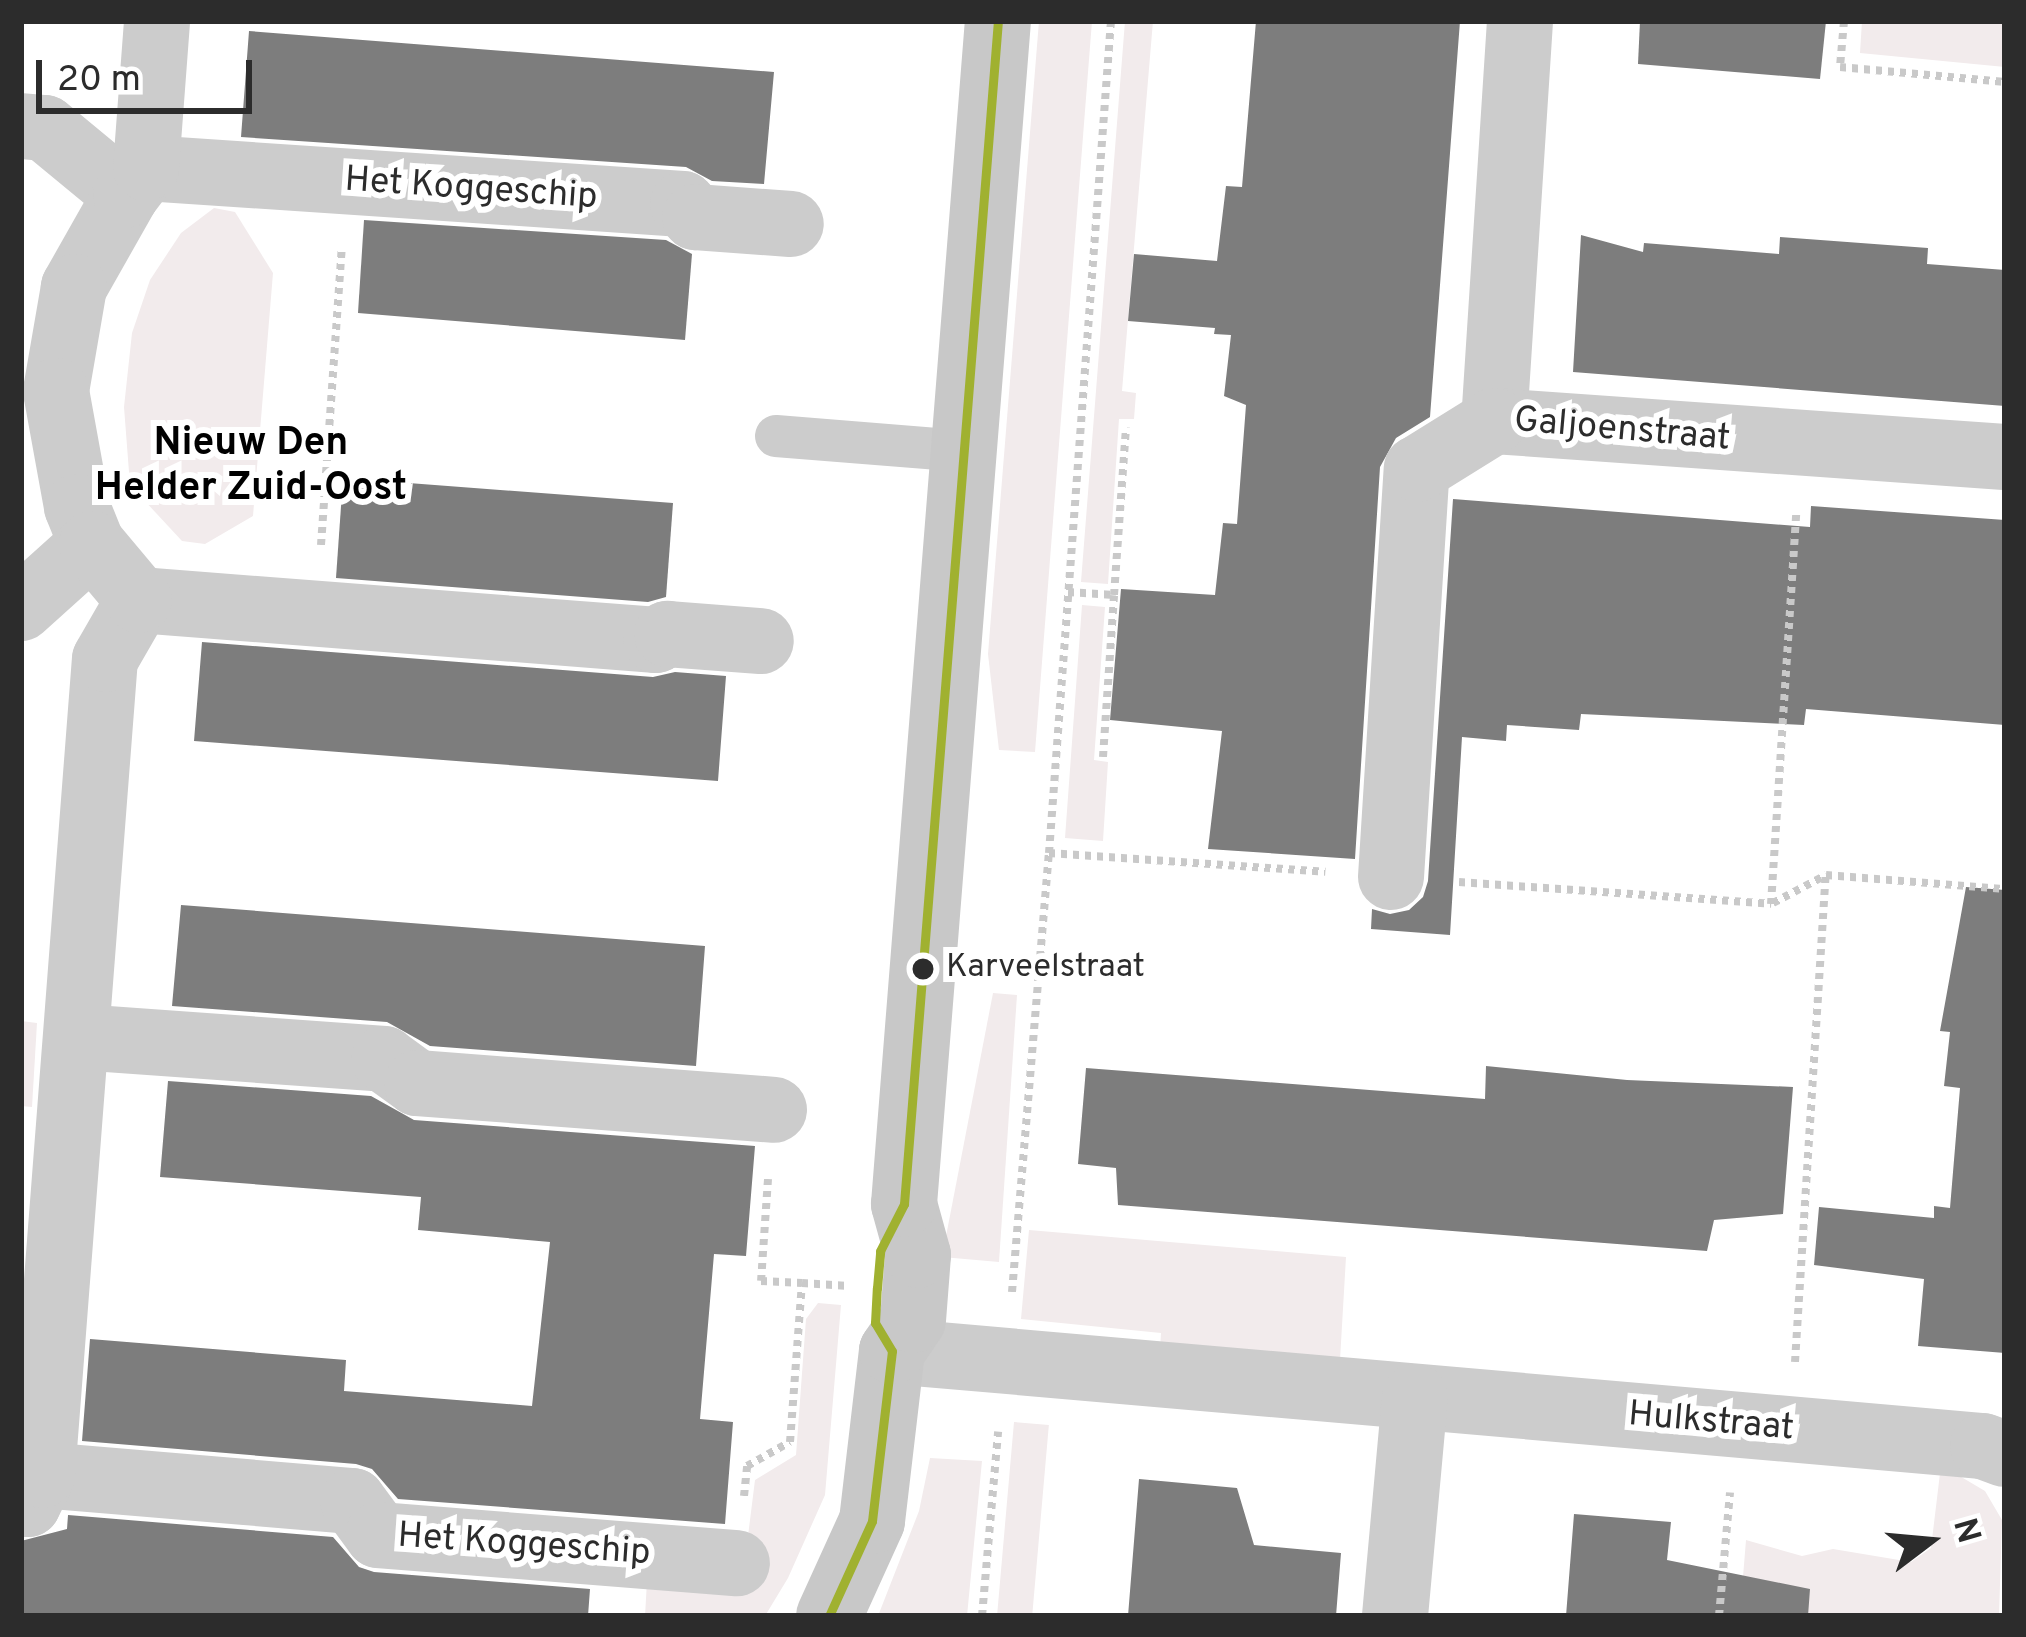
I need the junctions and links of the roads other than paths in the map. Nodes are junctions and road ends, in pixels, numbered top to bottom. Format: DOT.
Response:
graph roads {
  1 [pos="158,21"];
  2 [pos="998,21"];
  3 [pos="1520,21"];
  4 [pos="21,126"];
  5 [pos="136,181"];
  6 [pos="791,224"];
  7 [pos="1494,421"];
  8 [pos="776,436"];
  9 [pos="964,451"];
  10 [pos="2005,457"];
  11 [pos="92,544"];
  12 [pos="140,600"];
  13 [pos="21,608"];
  14 [pos="760,641"];
  15 [pos="1391,877"];
  16 [pos="79,1037"];
  17 [pos="774,1110"];
  18 [pos="904,1204"];
  19 [pos="892,1351"];
  20 [pos="1415,1397"];
  21 [pos="2005,1454"];
  22 [pos="31,1489"];
  23 [pos="737,1563"];
  24 [pos="829,1616"];
  25 [pos="1395,1616"];
  1 -- 5 [label="street"];
  2 -- 9 [label="street"];
  3 -- 7 [label="street, Galjoenstraat"];
  4 -- 5 [label="street"];
  5 -- 6 [label="street, Het Koggeschip"];
  5 -- 11 [label="street"];
  7 -- 10 [label="street, Galjoenstraat"];
  7 -- 15 [label="street"];
  8 -- 9 [label="lane"];
  9 -- 18 [label="street"];
  11 -- 12 [label="street"];
  11 -- 13 [label="street"];
  12 -- 14 [label="street"];
  12 -- 16 [label="street, Het Koggeschip"];
  16 -- 17 [label="street"];
  16 -- 22 [label="street, Het Koggeschip"];
  18 -- 19 [label="street"];
  18 -- 19 [label="street"];
  19 -- 20 [label="street, Hulkstraat"];
  19 -- 24 [label="street"];
  20 -- 21 [label="street, Hulkstraat"];
  20 -- 25 [label="street"];
  22 -- 23 [label="street, Het Koggeschip"];
}
